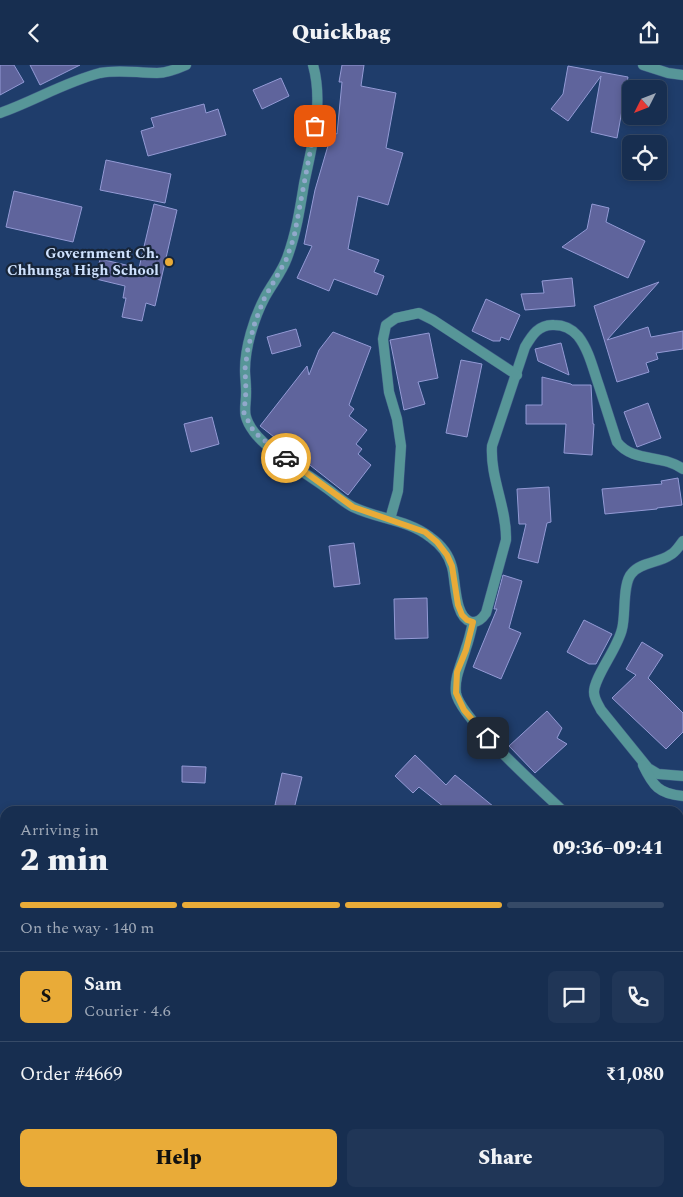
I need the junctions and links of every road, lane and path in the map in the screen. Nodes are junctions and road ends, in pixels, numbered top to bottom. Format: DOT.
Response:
graph roads {
  1 [pos="186,65"];
  2 [pos="313,65"];
  3 [pos="643,65"];
  4 [pos="683,75"];
  5 [pos="0,113"];
  6 [pos="517,375"];
  7 [pos="683,469"];
  8 [pos="390,519"];
  9 [pos="683,541"];
  10 [pos="473,622"];
  11 [pos="640,760"];
  12 [pos="683,776"];
  13 [pos="683,796"];
  14 [pos="558,806"];
  1 -- 5 [label="street"];
  2 -- 8 [label="street"];
  3 -- 4 [label="street"];
  6 -- 7 [label="street"];
  6 -- 8 [label="street"];
  6 -- 10 [label="street"];
  8 -- 10 [label="street"];
  9 -- 11 [label="street"];
  10 -- 14 [label="street"];
  11 -- 12 [label="street"];
  11 -- 13 [label="street"];
}
